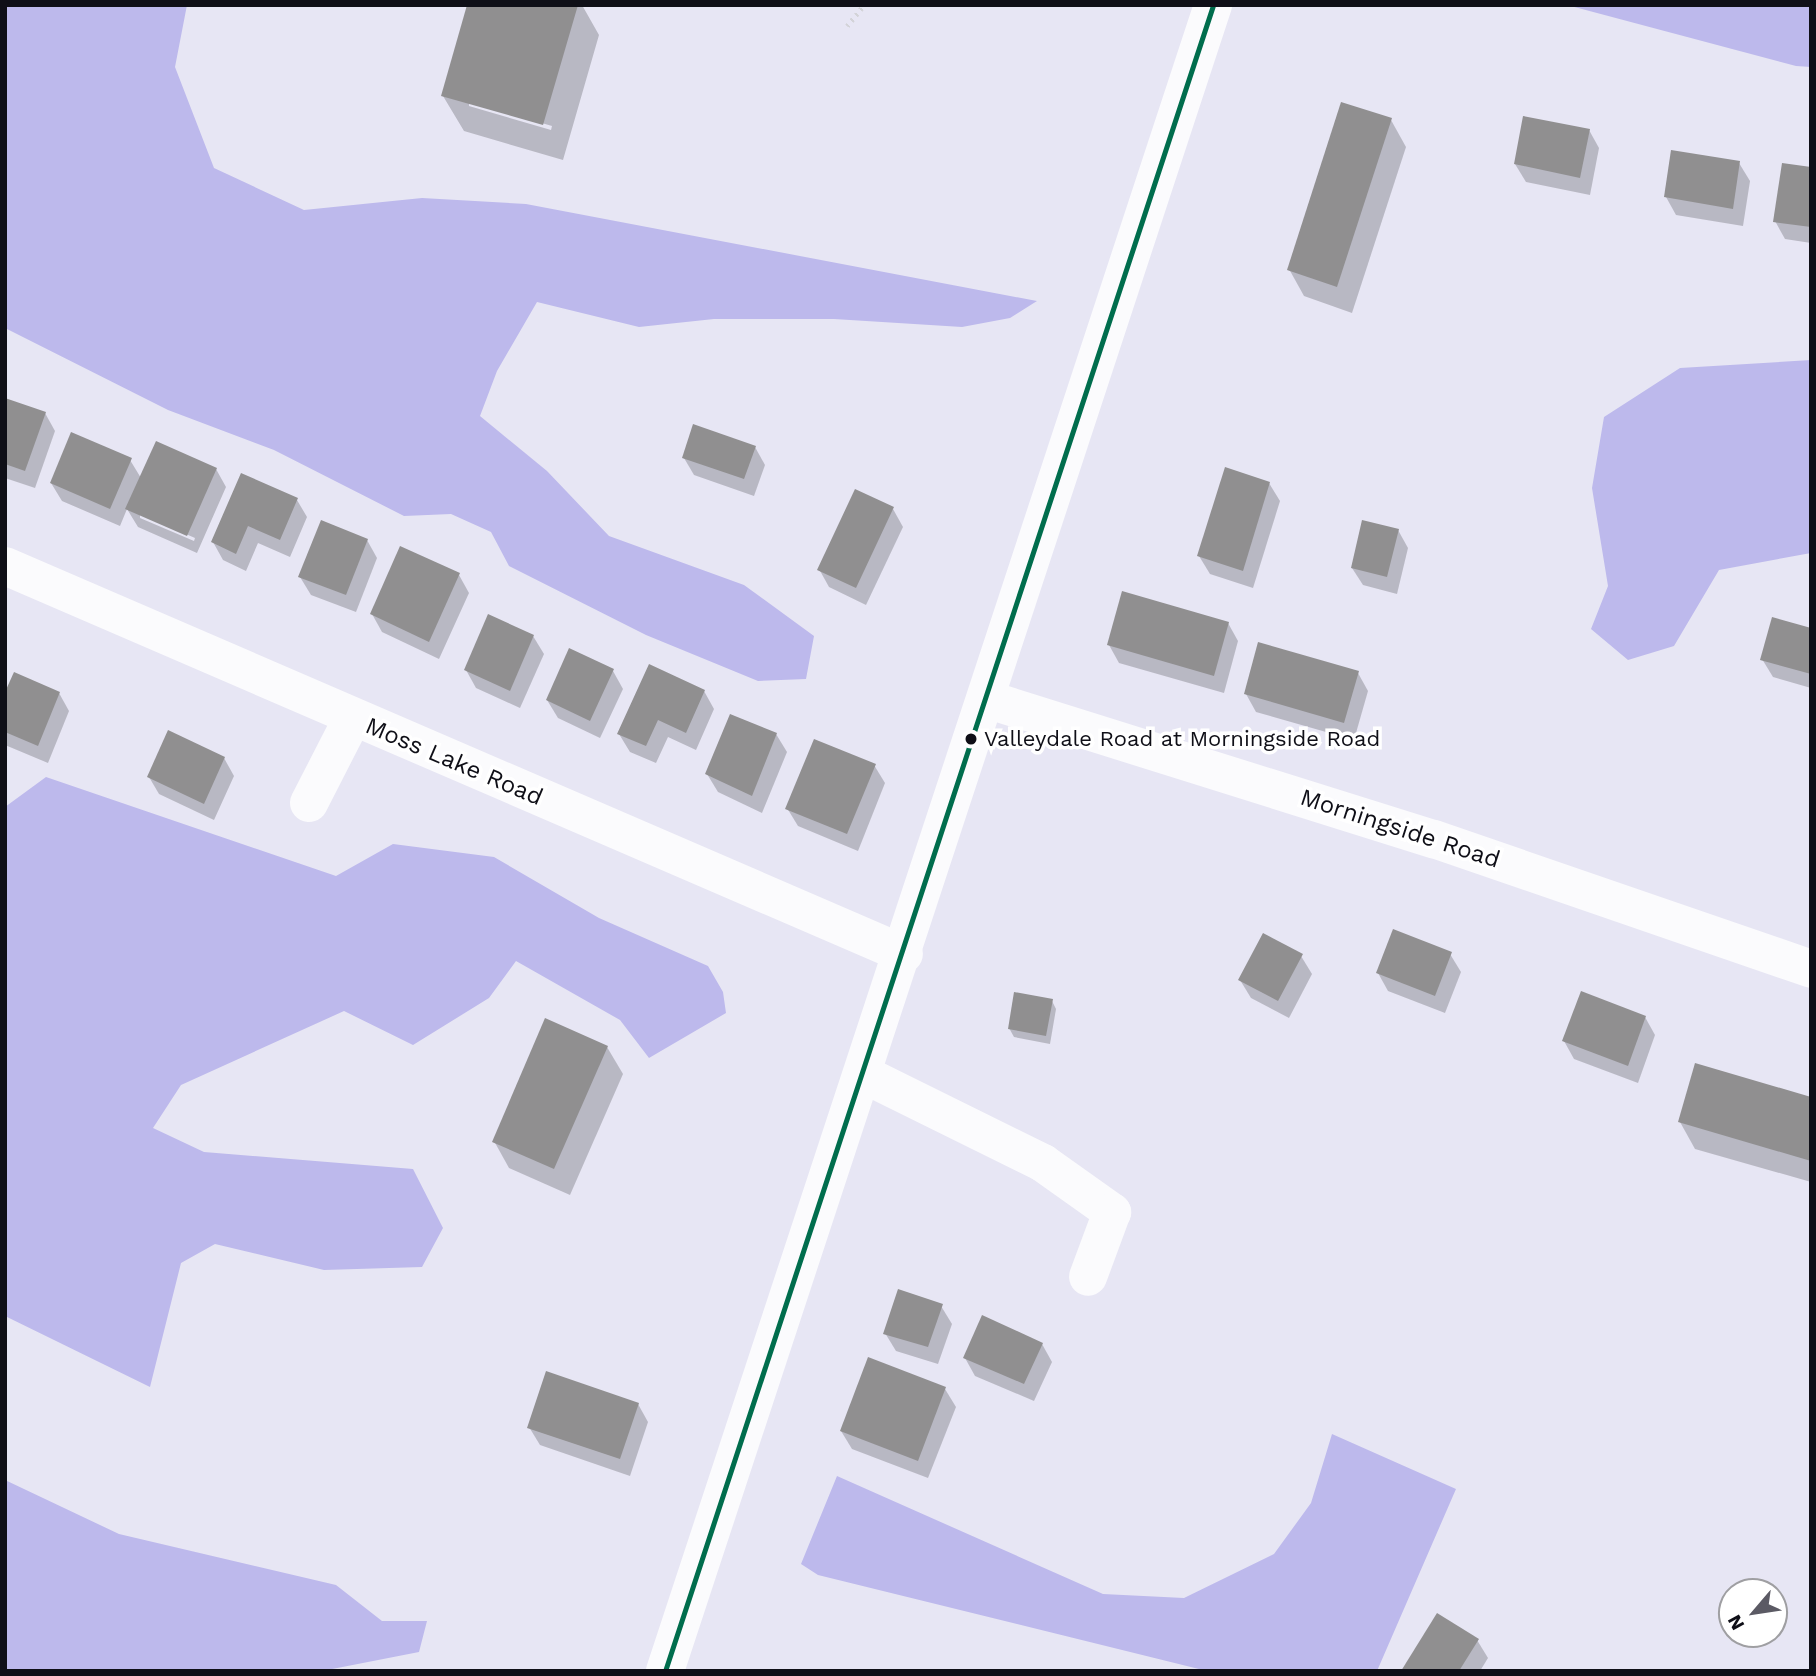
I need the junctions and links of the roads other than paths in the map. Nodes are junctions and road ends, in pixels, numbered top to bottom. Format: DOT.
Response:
graph roads {
  1 [pos="1213,5"];
  2 [pos="5,566"];
  3 [pos="986,699"];
  4 [pos="352,719"];
  5 [pos="309,803"];
  6 [pos="904,954"];
  7 [pos="1811,969"];
  8 [pos="863,1074"];
  9 [pos="1088,1278"];
  10 [pos="665,1671"];
  1 -- 3 [label="street"];
  2 -- 4 [label="street, Moss Lake Road"];
  3 -- 6 [label="street"];
  3 -- 7 [label="street, Morningside Road"];
  4 -- 5 [label="street"];
  4 -- 6 [label="street, Moss Lake Road"];
  6 -- 8 [label="street"];
  8 -- 9 [label="street"];
  8 -- 10 [label="street"];
}
